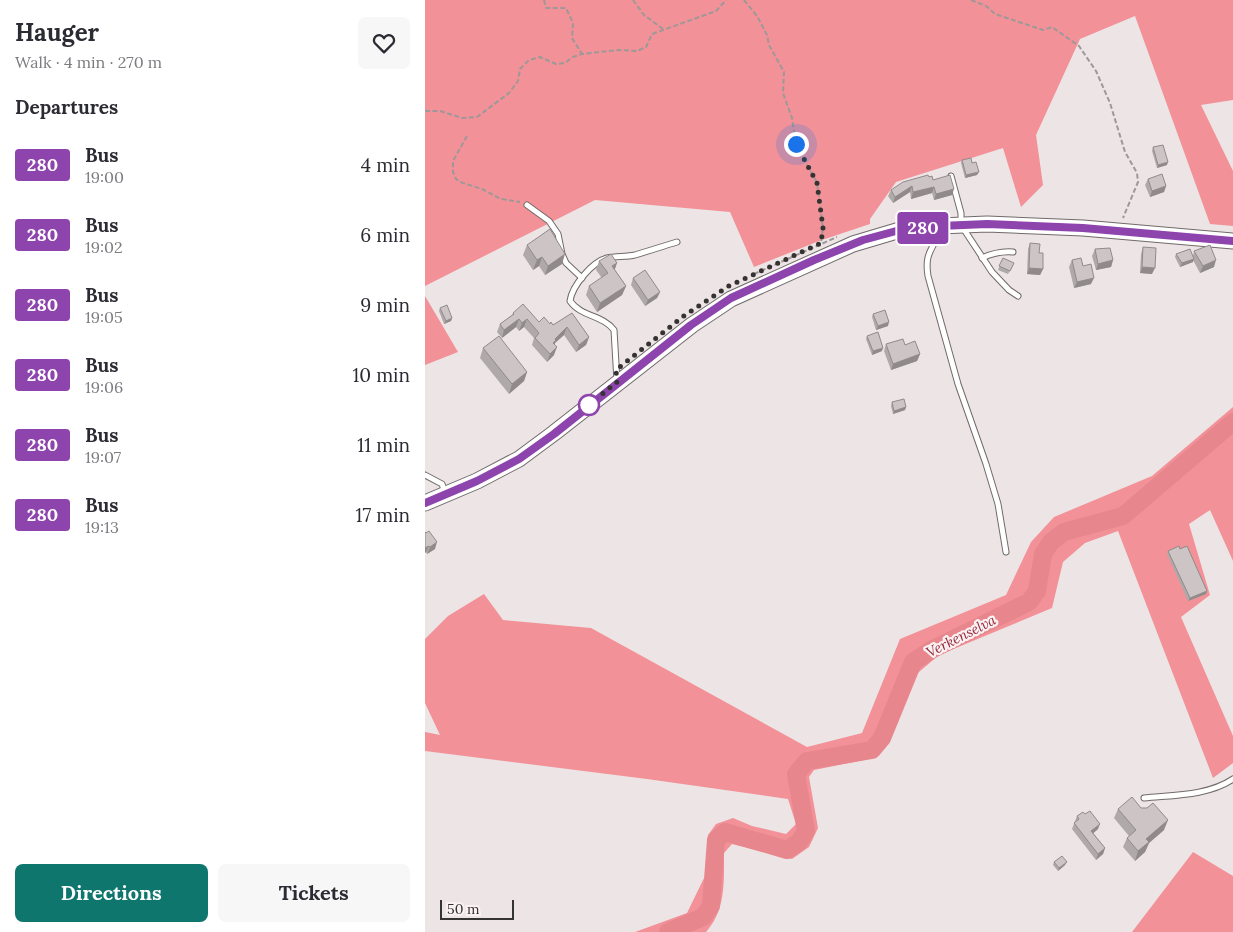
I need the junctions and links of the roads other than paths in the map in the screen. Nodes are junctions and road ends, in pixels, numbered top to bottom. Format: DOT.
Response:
graph roads {
  1 [pos="951,176"];
  2 [pos="527,205"];
  3 [pos="961,224"];
  4 [pos="940,226"];
  5 [pos="1233,240"];
  6 [pos="677,242"];
  7 [pos="1013,252"];
  8 [pos="982,258"];
  9 [pos="581,278"];
  10 [pos="1018,296"];
  11 [pos="617,382"];
  12 [pos="425,475"];
  13 [pos="446,495"];
  14 [pos="425,503"];
  15 [pos="1007,552"];
  16 [pos="1233,779"];
  17 [pos="1143,798"];
  1 -- 3 [label="lane"];
  2 -- 9 [label="lane"];
  3 -- 4 [label="main road"];
  3 -- 5 [label="main road"];
  3 -- 8 [label="lane"];
  4 -- 11 [label="main road"];
  4 -- 15 [label="lane"];
  6 -- 9 [label="lane"];
  7 -- 8 [label="lane"];
  8 -- 10 [label="lane"];
  9 -- 11 [label="lane"];
  11 -- 13 [label="main road"];
  12 -- 13 [label="lane"];
  13 -- 14 [label="main road"];
  16 -- 17 [label="lane"];
}
